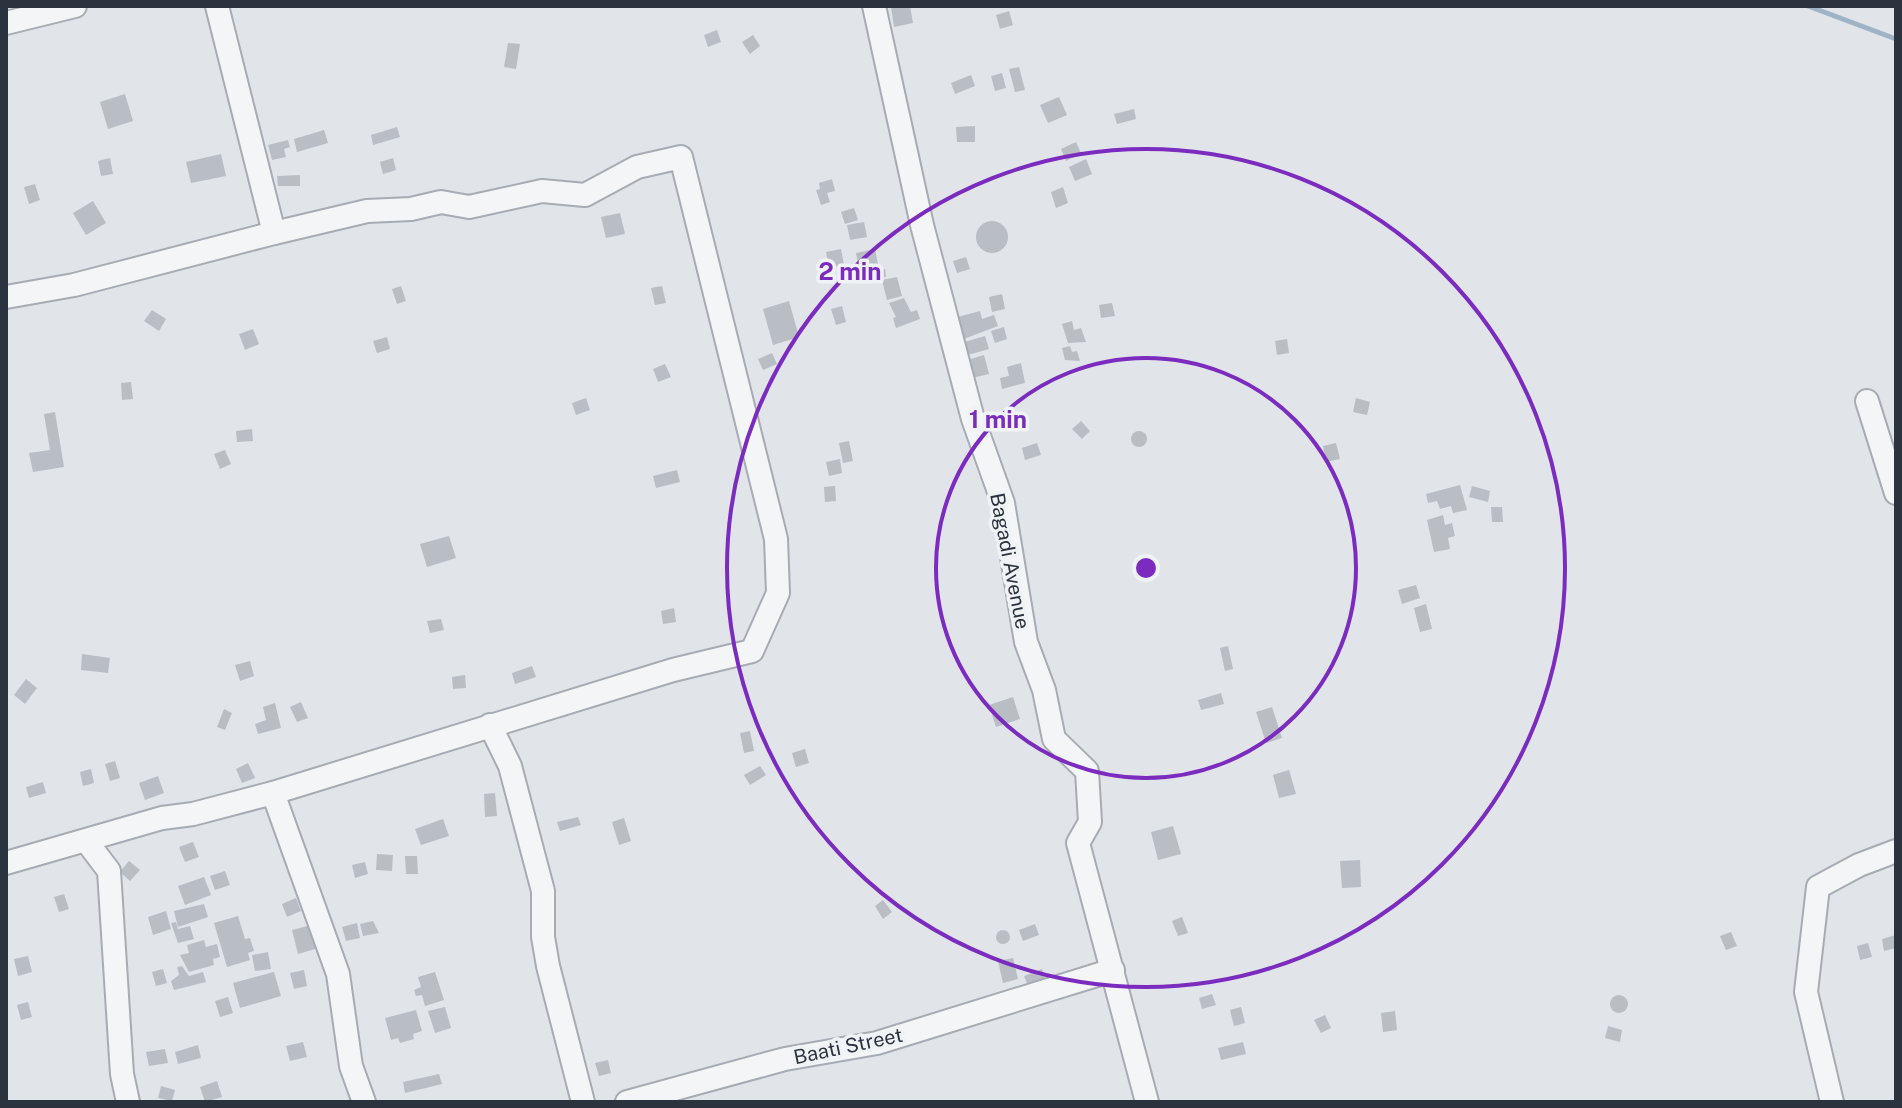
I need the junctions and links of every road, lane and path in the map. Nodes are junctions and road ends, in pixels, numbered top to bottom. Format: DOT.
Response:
graph roads {
  1 [pos="75,6"];
  2 [pos="217,6"];
  3 [pos="874,6"];
  4 [pos="6,23"];
  5 [pos="274,233"];
  6 [pos="6,297"];
  7 [pos="1867,401"];
  8 [pos="1896,493"];
  9 [pos="490,725"];
  10 [pos="273,793"];
  11 [pos="87,842"];
  12 [pos="1896,851"];
  13 [pos="6,863"];
  14 [pos="1113,970"];
  15 [pos="128,1102"];
  16 [pos="364,1102"];
  17 [pos="583,1102"];
  18 [pos="627,1102"];
  19 [pos="1147,1102"];
  20 [pos="1832,1102"];
  1 -- 4 [label="street"];
  2 -- 5 [label="street"];
  3 -- 14 [label="street, Bagadi Avenue"];
  5 -- 6 [label="street"];
  5 -- 9 [label="street"];
  7 -- 8 [label="street"];
  9 -- 10 [label="street"];
  9 -- 17 [label="street"];
  10 -- 11 [label="street"];
  10 -- 16 [label="street"];
  11 -- 13 [label="street"];
  11 -- 15 [label="street"];
  12 -- 20 [label="street"];
  14 -- 18 [label="street, Baati Street"];
  14 -- 19 [label="street, Bagadi Avenue"];
}
